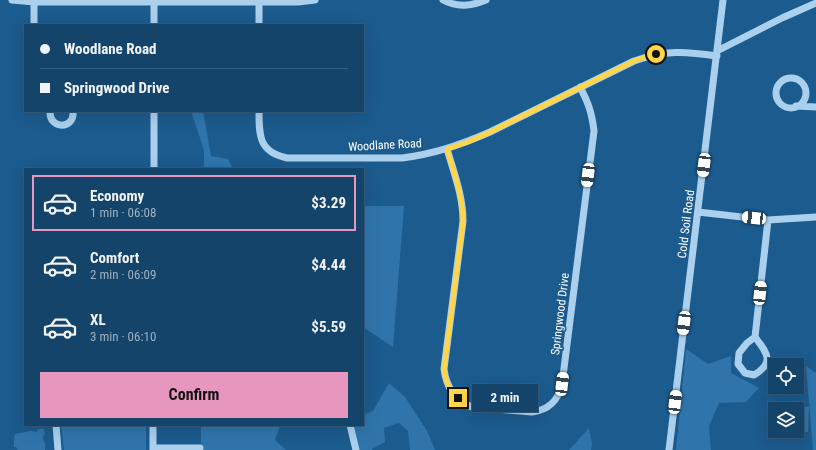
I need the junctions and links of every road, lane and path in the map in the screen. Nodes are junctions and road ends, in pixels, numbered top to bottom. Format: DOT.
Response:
graph roads {
  1 [pos="12,0"];
  2 [pos="315,0"];
  3 [pos="443,0"];
  4 [pos="486,0"];
  5 [pos="724,0"];
  6 [pos="154,1"];
  7 [pos="259,1"];
  8 [pos="34,2"];
  9 [pos="816,3"];
  10 [pos="34,24"];
  11 [pos="154,24"];
  12 [pos="259,24"];
  13 [pos="717,53"];
  14 [pos="580,87"];
  15 [pos="796,106"];
  16 [pos="816,107"];
  17 [pos="50,112"];
  18 [pos="73,112"];
  19 [pos="154,112"];
  20 [pos="259,112"];
  21 [pos="447,149"];
  22 [pos="154,168"];
  23 [pos="698,212"];
  24 [pos="816,217"];
  25 [pos="768,220"];
  26 [pos="755,337"];
  27 [pos="56,426"];
  28 [pos="153,426"];
  29 [pos="351,429"];
  30 [pos="200,448"];
  31 [pos="153,449"];
  32 [pos="58,450"];
  33 [pos="356,450"];
  34 [pos="669,450"];
  1 -- 8 [label="street"];
  2 -- 7 [label="street"];
  3 -- 4 [label="street"];
  5 -- 13 [label="street, Cold Soil Road"];
  6 -- 7 [label="street"];
  6 -- 8 [label="street"];
  6 -- 11 [label="street"];
  7 -- 12 [label="street"];
  8 -- 10 [label="street"];
  9 -- 13 [label="street"];
  13 -- 14 [label="street, Woodlane Road"];
  13 -- 23 [label="street, Cold Soil Road"];
  14 -- 21 [label="street, Woodlane Road"];
  14 -- 21 [label="street, Springwood Drive"];
  15 -- 15 [label="street"];
  15 -- 16 [label="street"];
  17 -- 18 [label="street"];
  19 -- 22 [label="street"];
  20 -- 21 [label="street, Woodlane Road"];
  23 -- 25 [label="street"];
  23 -- 34 [label="street, Cold Soil Road"];
  24 -- 25 [label="street"];
  25 -- 26 [label="street"];
  26 -- 26 [label="street"];
  27 -- 32 [label="street"];
  28 -- 31 [label="street"];
  29 -- 33 [label="street"];
  30 -- 31 [label="street"];
}
